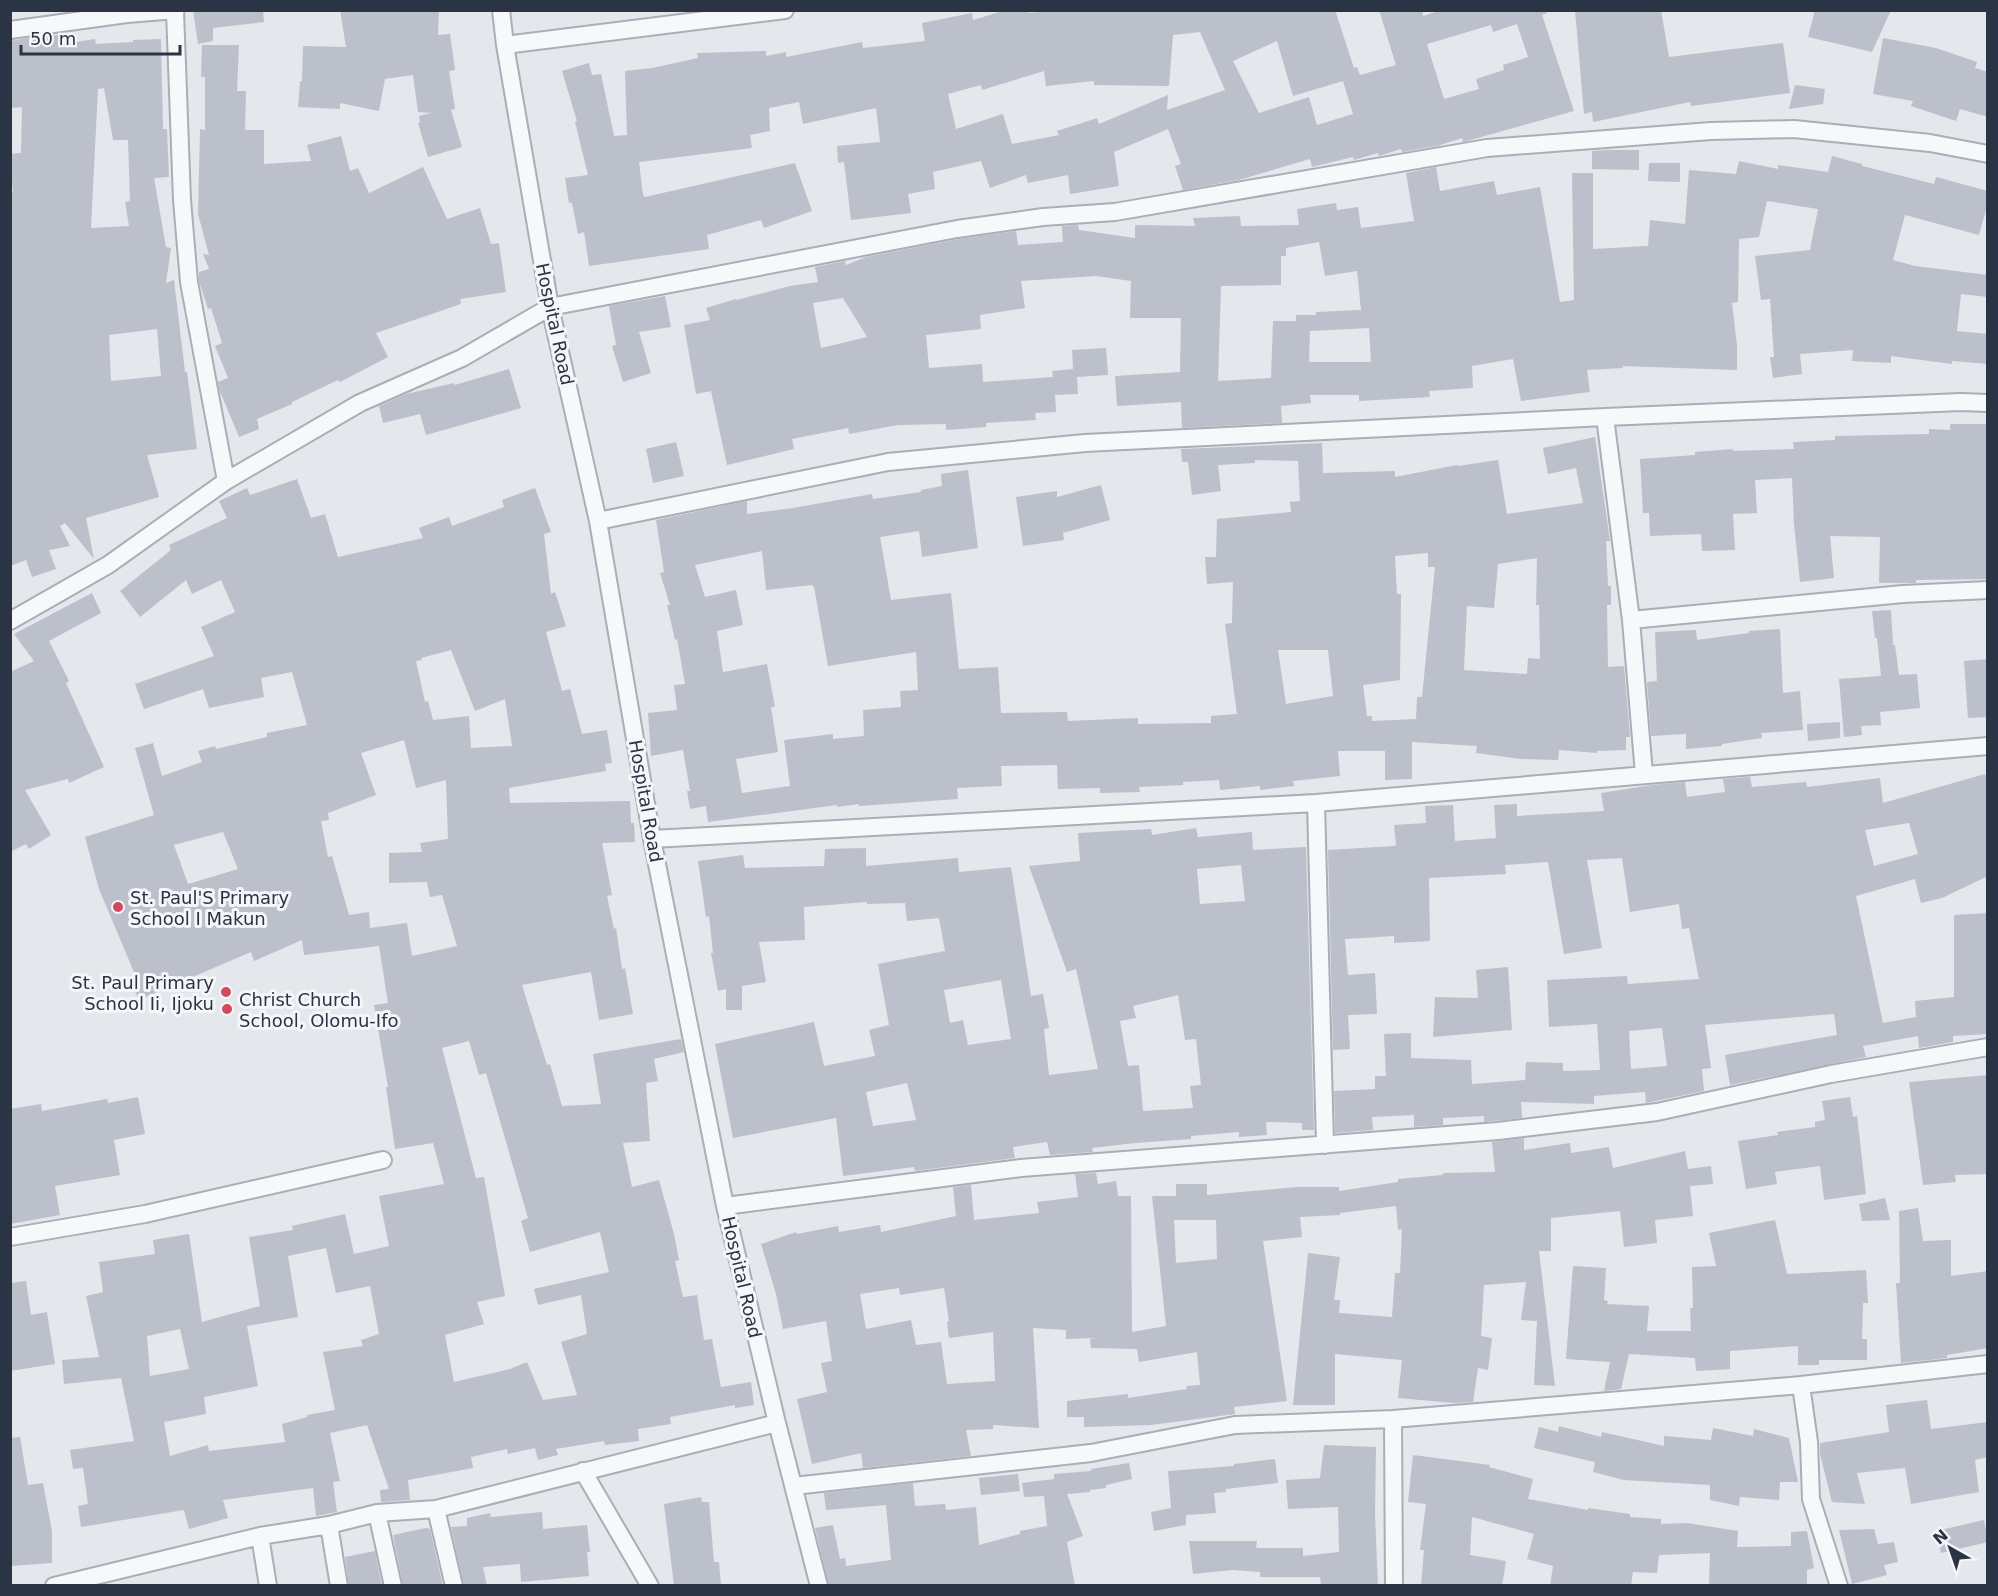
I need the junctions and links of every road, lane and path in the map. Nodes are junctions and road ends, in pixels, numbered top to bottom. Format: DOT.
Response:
graph roads {
  1 [pos="501,10"];
  2 [pos="785,10"];
  3 [pos="175,11"];
  4 [pos="10,30"];
  5 [pos="505,45"];
  6 [pos="1988,154"];
  7 [pos="550,307"];
  8 [pos="1988,403"];
  9 [pos="1605,417"];
  10 [pos="226,481"];
  11 [pos="598,521"];
  12 [pos="1988,591"];
  13 [pos="1630,620"];
  14 [pos="10,621"];
  15 [pos="1988,746"];
  16 [pos="1644,774"];
  17 [pos="1316,803"];
  18 [pos="652,839"];
  19 [pos="1988,1047"];
  20 [pos="1325,1145"];
  21 [pos="383,1160"];
  22 [pos="725,1206"];
  23 [pos="10,1237"];
  24 [pos="1988,1364"];
  25 [pos="1801,1385"];
  26 [pos="1393,1419"];
  27 [pos="777,1423"];
  28 [pos="584,1471"];
  29 [pos="794,1486"];
  30 [pos="436,1509"];
  31 [pos="377,1513"];
  32 [pos="329,1525"];
  33 [pos="260,1536"];
  34 [pos="54,1586"];
  35 [pos="268,1586"];
  36 [pos="339,1586"];
  37 [pos="393,1586"];
  38 [pos="454,1586"];
  39 [pos="650,1586"];
  40 [pos="819,1586"];
  41 [pos="1394,1586"];
  42 [pos="1839,1586"];
  1 -- 5 [label="street, Hospital Road"];
  2 -- 5 [label="street"];
  3 -- 4 [label="street"];
  3 -- 10 [label="street"];
  5 -- 7 [label="street, Hospital Road"];
  6 -- 7 [label="street"];
  7 -- 10 [label="street"];
  7 -- 11 [label="street, Hospital Road"];
  8 -- 9 [label="street"];
  9 -- 11 [label="street"];
  9 -- 13 [label="street"];
  10 -- 14 [label="street"];
  11 -- 18 [label="street, Hospital Road"];
  12 -- 13 [label="street"];
  13 -- 16 [label="street"];
  15 -- 16 [label="street"];
  16 -- 17 [label="street"];
  17 -- 18 [label="street"];
  17 -- 20 [label="street"];
  18 -- 22 [label="street, Hospital Road"];
  19 -- 20 [label="street"];
  20 -- 22 [label="street"];
  21 -- 23 [label="street"];
  22 -- 27 [label="street, Hospital Road"];
  24 -- 25 [label="street"];
  25 -- 26 [label="street"];
  25 -- 42 [label="street"];
  26 -- 29 [label="street"];
  26 -- 41 [label="street"];
  27 -- 28 [label="street"];
  27 -- 29 [label="street, Hospital Road"];
  28 -- 30 [label="street"];
  28 -- 39 [label="street"];
  29 -- 40 [label="street, Hospital Road"];
  30 -- 31 [label="street"];
  30 -- 38 [label="street"];
  31 -- 32 [label="street"];
  31 -- 37 [label="street"];
  32 -- 33 [label="street"];
  32 -- 36 [label="street"];
  33 -- 34 [label="street"];
  33 -- 35 [label="street"];
}
